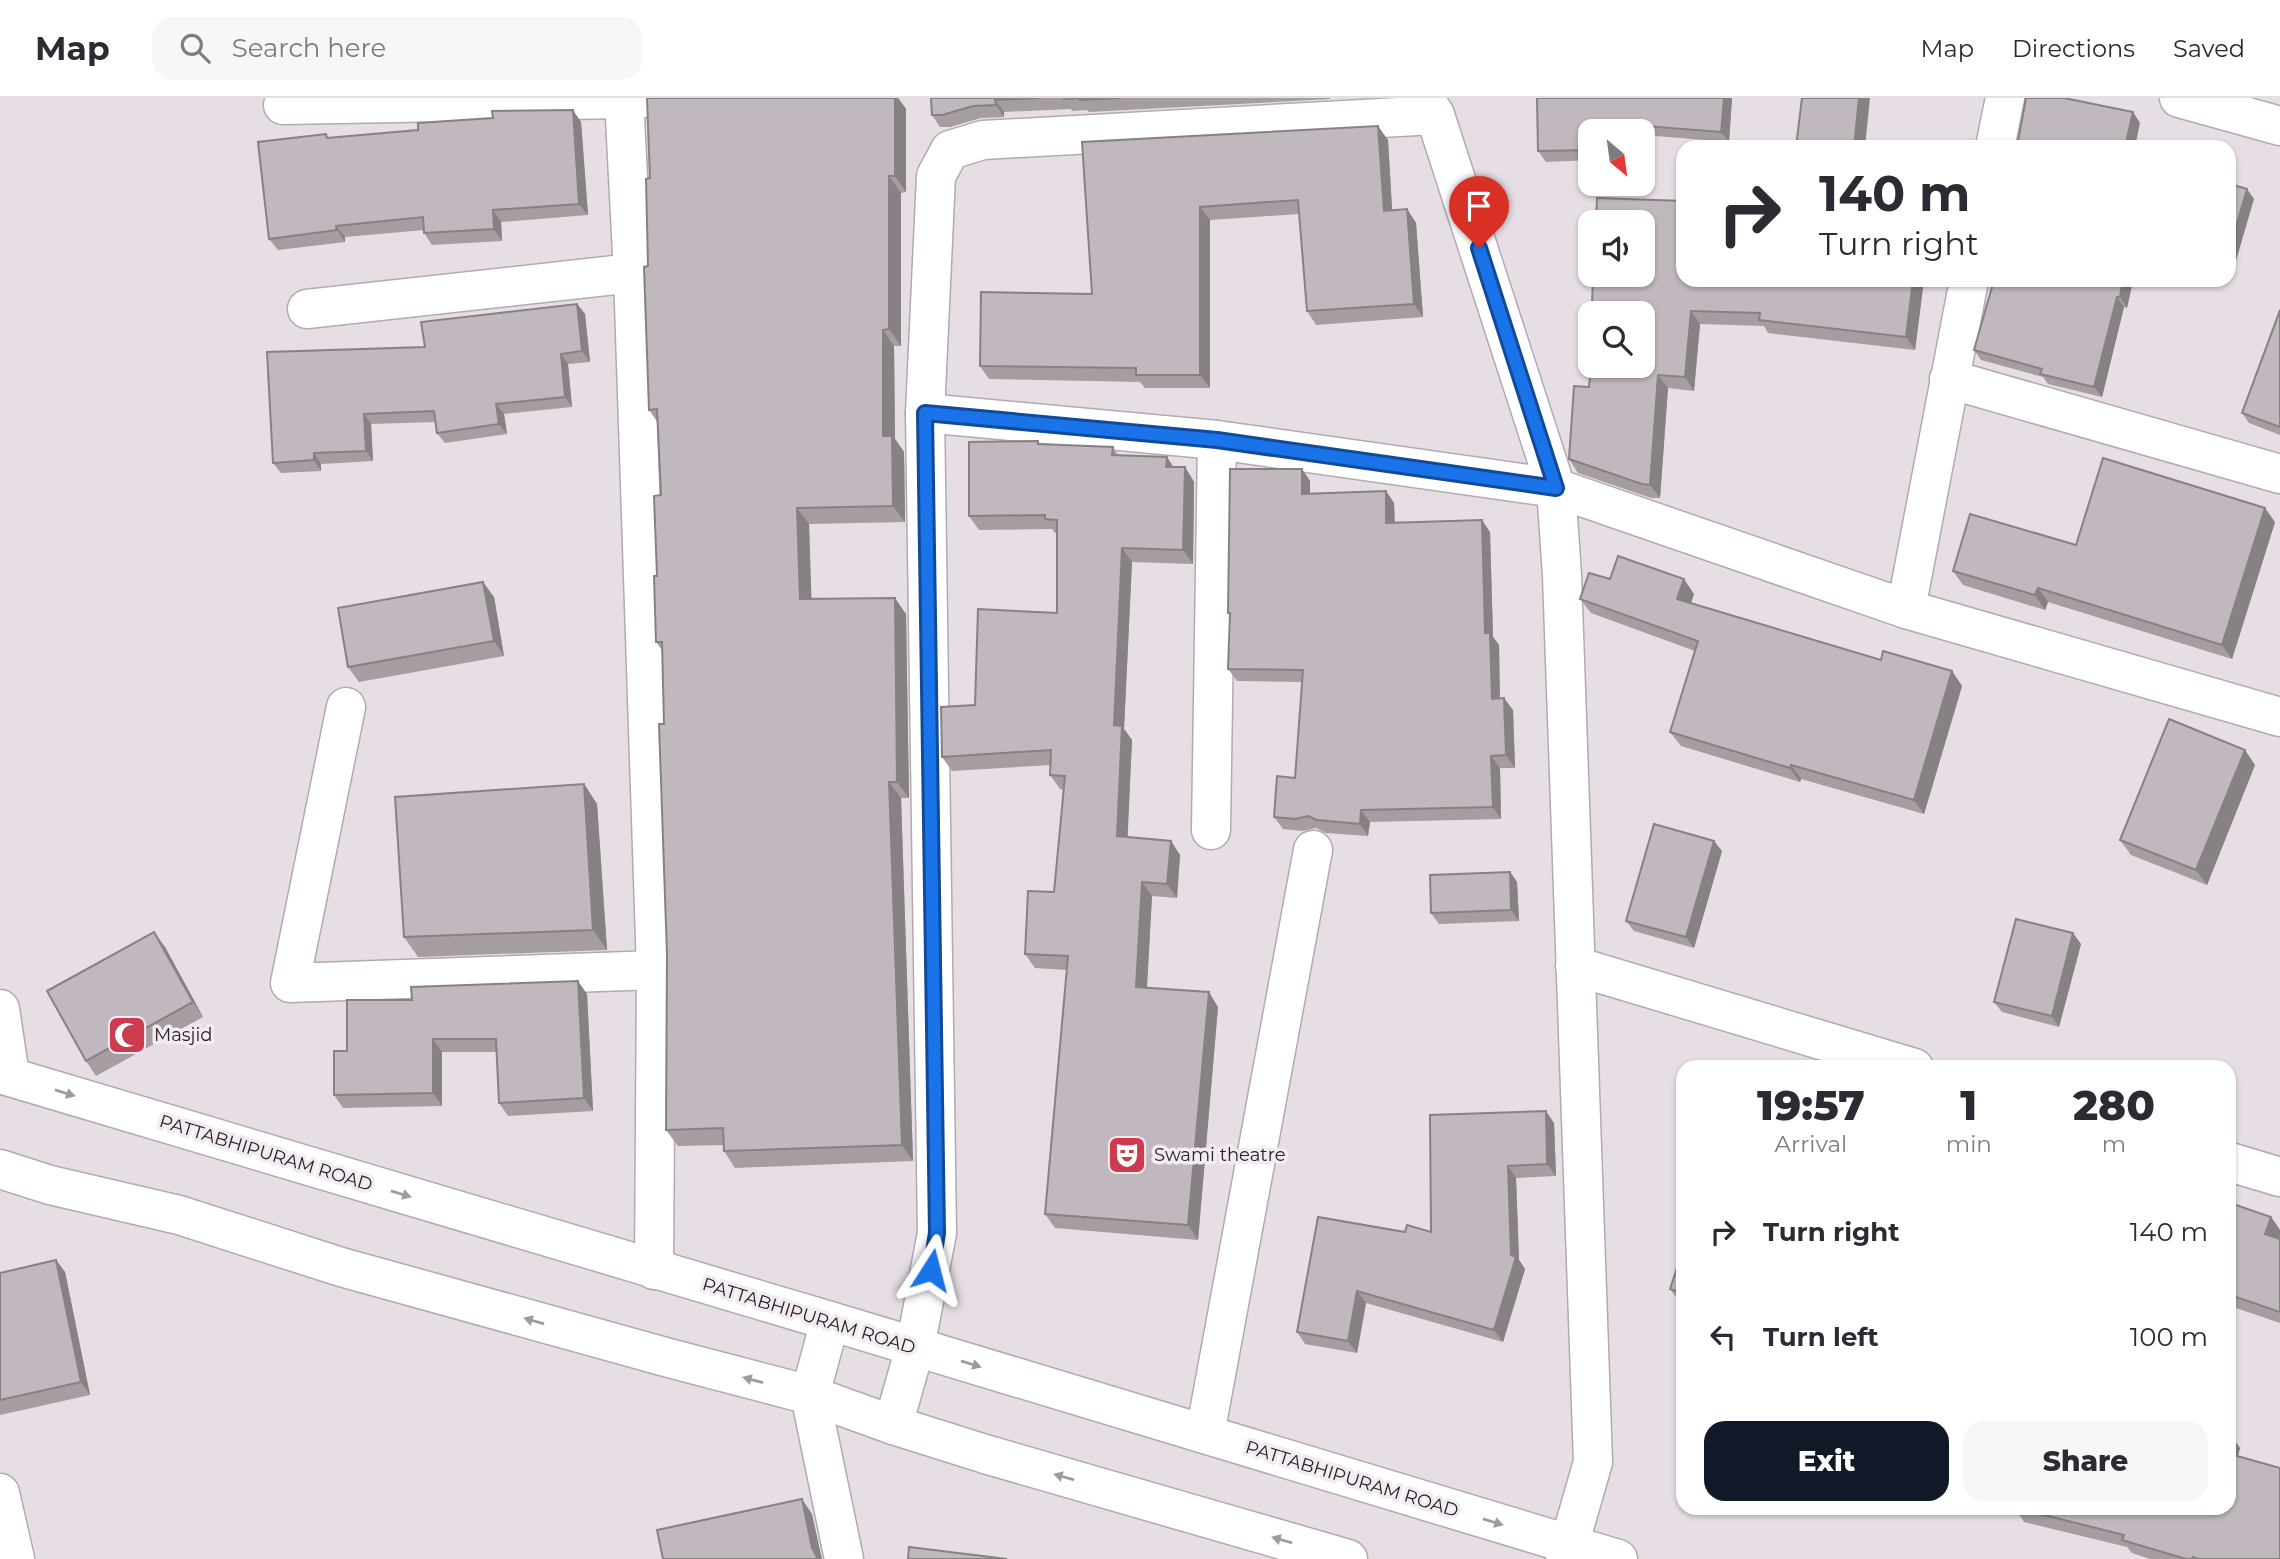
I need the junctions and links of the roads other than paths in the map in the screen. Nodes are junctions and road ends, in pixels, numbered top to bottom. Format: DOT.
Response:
graph roads {
  1 [pos="645,98"];
  2 [pos="2005,98"];
  3 [pos="2179,98"];
  4 [pos="624,99"];
  5 [pos="283,105"];
  6 [pos="1430,107"];
  7 [pos="2280,126"];
  8 [pos="1996,140"];
  9 [pos="633,273"];
  10 [pos="1968,287"];
  11 [pos="307,309"];
  12 [pos="1949,379"];
  13 [pos="925,413"];
  14 [pos="1217,440"];
  15 [pos="2280,474"];
  16 [pos="1556,488"];
  17 [pos="1906,609"];
  18 [pos="346,707"];
  19 [pos="2280,718"];
  20 [pos="1211,830"];
  21 [pos="1312,850"];
  22 [pos="1575,966"];
  23 [pos="656,970"];
  24 [pos="0,1009"];
  25 [pos="1887,1060"];
  26 [pos="5,1075"];
  27 [pos="2236,1163"];
  28 [pos="0,1170"];
  29 [pos="2280,1177"];
  30 [pos="654,1270"];
  31 [pos="830,1321"];
  32 [pos="915,1348"];
  33 [pos="810,1395"];
  34 [pos="893,1425"];
  35 [pos="1205,1434"];
  36 [pos="0,1493"];
  37 [pos="1567,1552"];
  38 [pos="15,1559"];
  39 [pos="844,1559"];
  40 [pos="1348,1559"];
  41 [pos="1618,1559"];
  1 -- 4 [label="street"];
  2 -- 8 [label="street"];
  3 -- 7 [label="street"];
  4 -- 5 [label="street"];
  4 -- 9 [label="street"];
  6 -- 13 [label="street"];
  6 -- 16 [label="street"];
  9 -- 11 [label="street"];
  9 -- 23 [label="street"];
  10 -- 12 [label="street"];
  12 -- 15 [label="street"];
  12 -- 17 [label="street"];
  13 -- 14 [label="street"];
  13 -- 32 [label="street"];
  14 -- 16 [label="street"];
  14 -- 20 [label="street"];
  16 -- 17 [label="street"];
  16 -- 22 [label="street"];
  17 -- 19 [label="street"];
  18 -- 23 [label="street"];
  21 -- 35 [label="street"];
  22 -- 25 [label="street"];
  22 -- 37 [label="street"];
  23 -- 30 [label="street"];
  24 -- 26 [label="street"];
  26 -- 30 [label="street, PATTABHIPURAM ROAD, one-way"];
  27 -- 29 [label="street"];
  33 -- 28 [label="street, one-way"];
  30 -- 31 [label="street, PATTABHIPURAM ROAD"];
  31 -- 32 [label="street, PATTABHIPURAM ROAD"];
  31 -- 33 [label="street"];
  32 -- 34 [label="street"];
  32 -- 35 [label="street, PATTABHIPURAM ROAD, one-way"];
  33 -- 34 [label="street"];
  33 -- 39 [label="street"];
  40 -- 34 [label="street, one-way"];
  35 -- 37 [label="street, PATTABHIPURAM ROAD, one-way"];
  36 -- 38 [label="street"];
  37 -- 41 [label="street, PATTABHIPURAM ROAD"];
}
